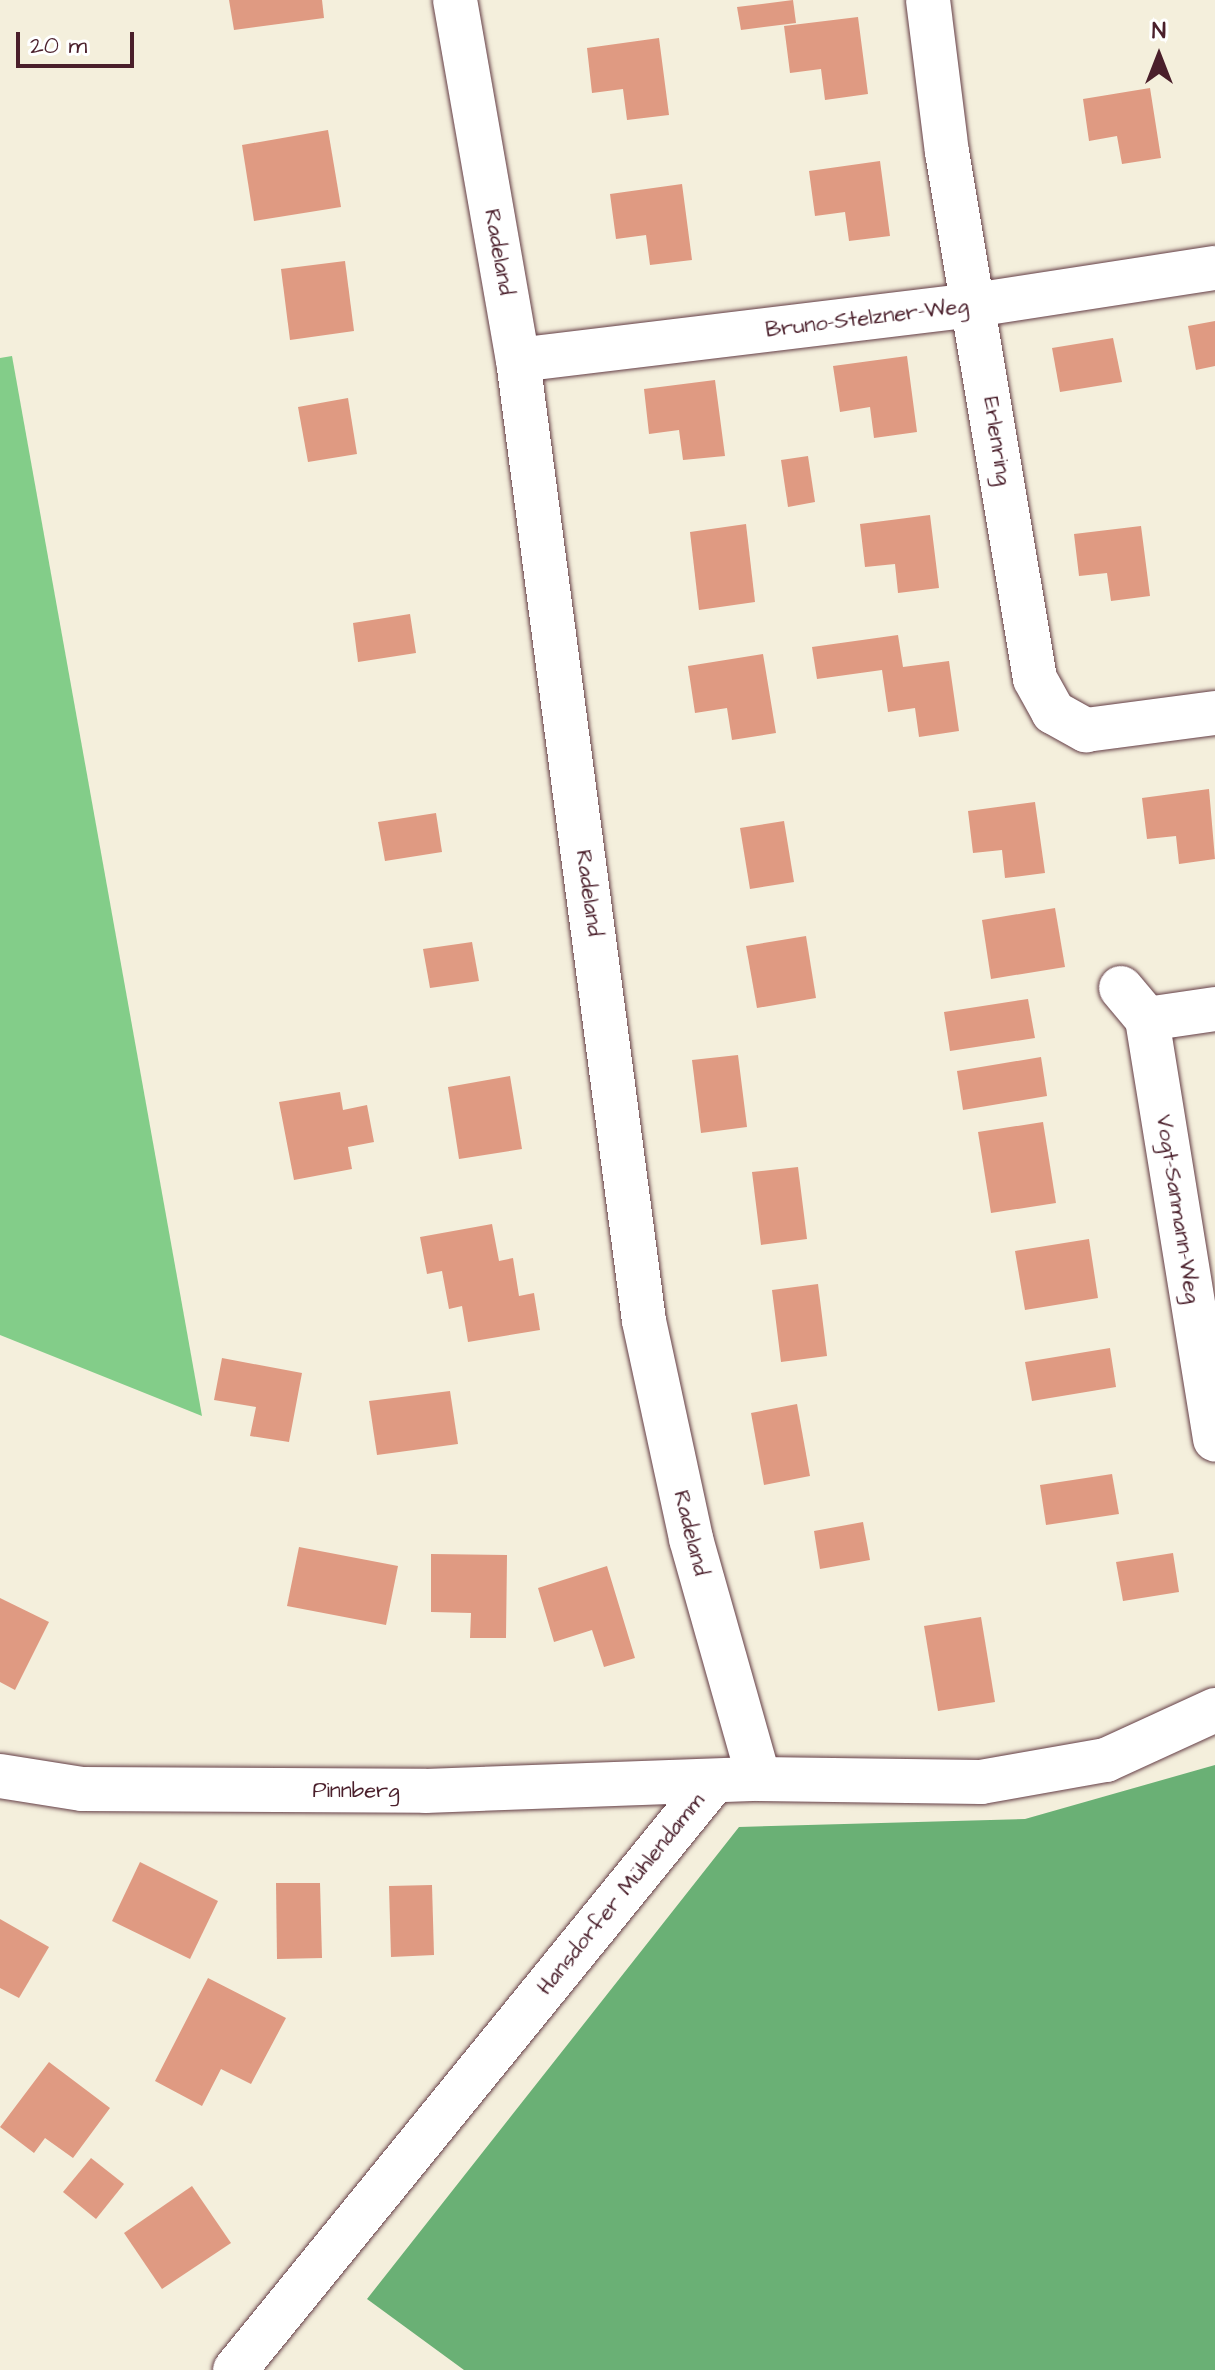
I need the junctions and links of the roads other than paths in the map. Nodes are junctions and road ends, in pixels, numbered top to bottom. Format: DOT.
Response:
graph roads {
  1 [pos="455,0"];
  2 [pos="928,0"];
  3 [pos="1215,268"];
  4 [pos="975,305"];
  5 [pos="518,360"];
  6 [pos="1215,713"];
  7 [pos="1215,1009"];
  8 [pos="1215,1440"];
  9 [pos="1215,1710"];
  10 [pos="0,1776"];
  11 [pos="759,1779"];
  12 [pos="713,1782"];
  13 [pos="235,2370"];
  1 -- 5 [label="street, Radeland"];
  2 -- 4 [label="street, Erlenring"];
  3 -- 4 [label="street, Bruno-Stelzner-Weg"];
  4 -- 5 [label="street, Bruno-Stelzner-Weg"];
  4 -- 6 [label="street, Erlenring"];
  5 -- 11 [label="street, Radeland"];
  7 -- 8 [label="street, Vogt-Sanmann-Weg"];
  9 -- 11 [label="street, Hansdorfer Mühlendamm"];
  10 -- 12 [label="street, Pinnberg"];
  11 -- 12 [label="street, Hansdorfer Mühlendamm"];
  12 -- 13 [label="street, Hansdorfer Mühlendamm"];
}
